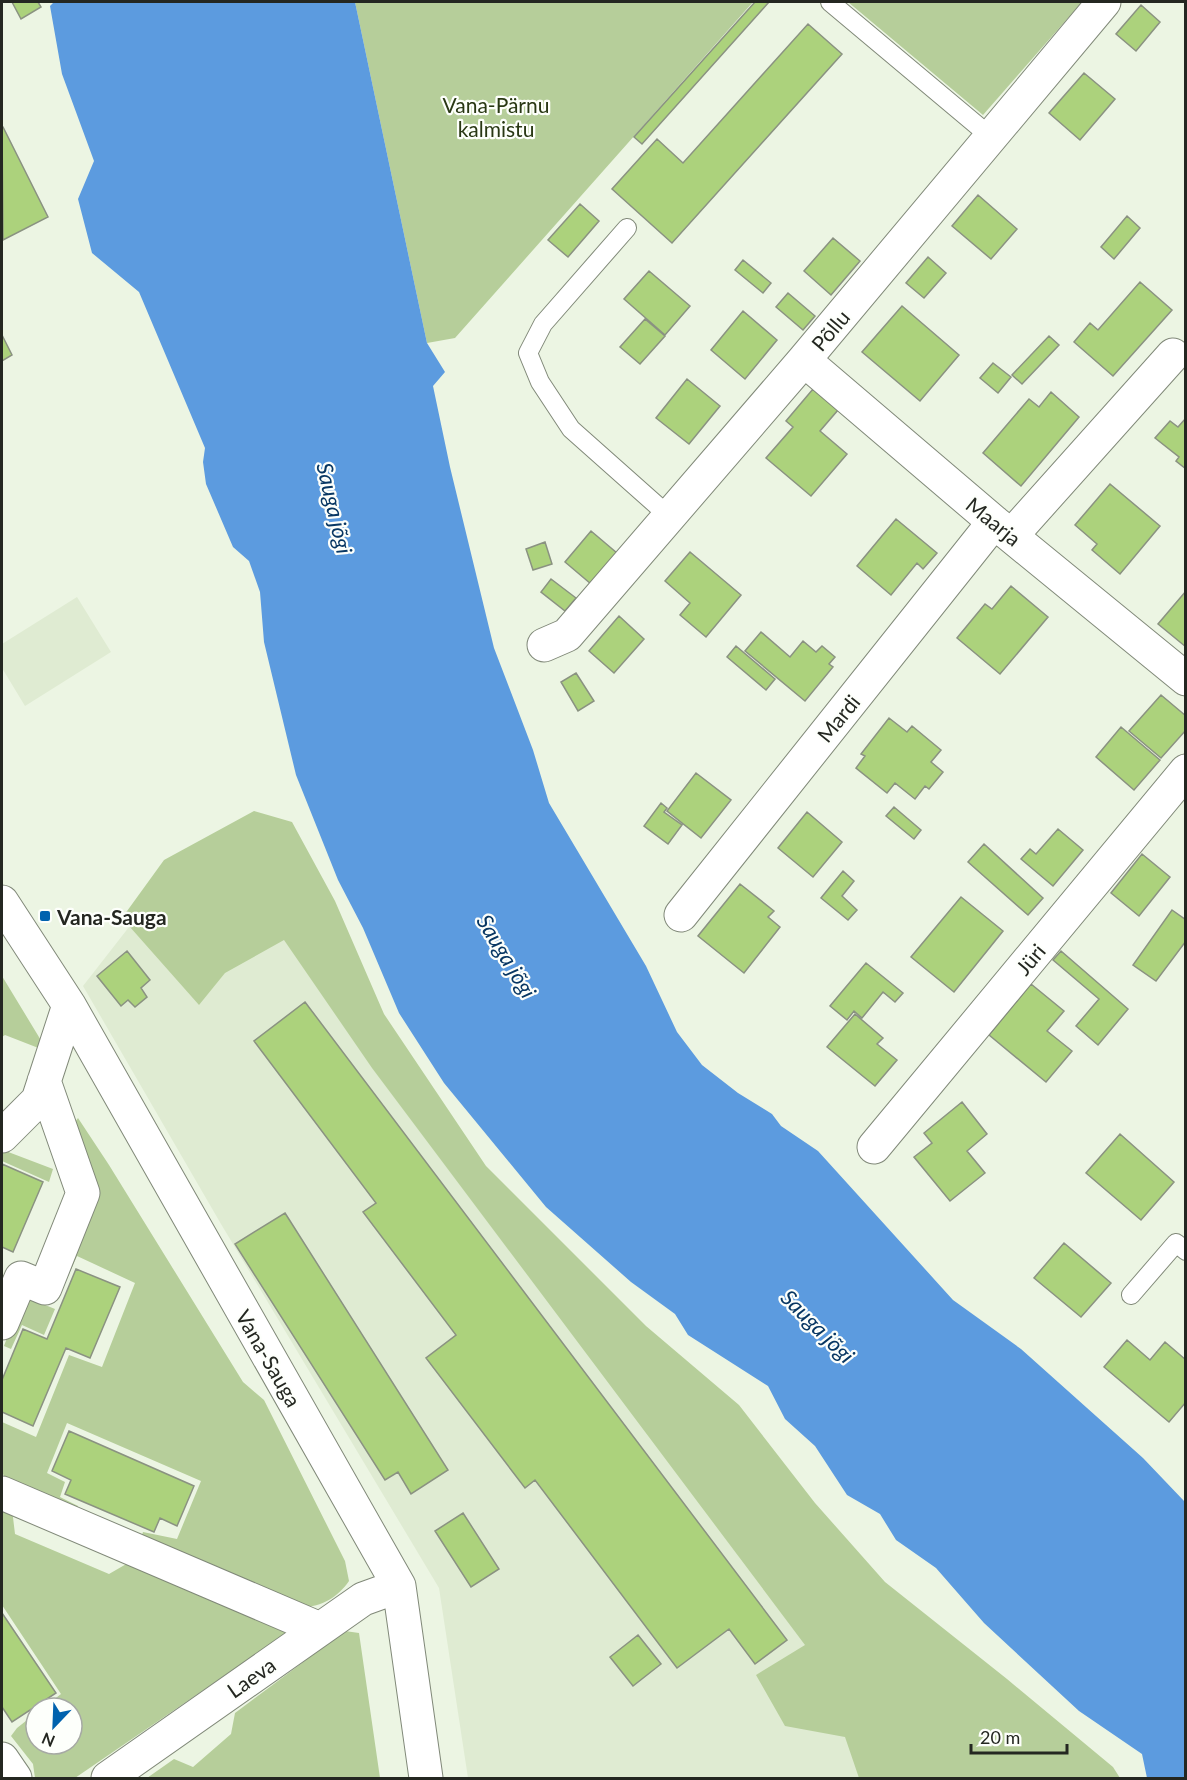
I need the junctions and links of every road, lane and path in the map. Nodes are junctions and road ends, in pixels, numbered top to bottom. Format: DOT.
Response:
graph roads {
  1 [pos="830,2"];
  2 [pos="1104,2"];
  3 [pos="992,137"];
  4 [pos="627,228"];
  5 [pos="1173,355"];
  6 [pos="804,360"];
  7 [pos="670,517"];
  8 [pos="1003,529"];
  9 [pos="543,645"];
  10 [pos="1185,679"];
  11 [pos="1185,771"];
  12 [pos="2,902"];
  13 [pos="681,915"];
  14 [pos="69,1005"];
  15 [pos="44,1081"];
  16 [pos="2,1136"];
  17 [pos="874,1147"];
  18 [pos="1185,1251"];
  19 [pos="1131,1295"];
  20 [pos="2,1323"];
  21 [pos="2,1493"];
  22 [pos="399,1586"];
  23 [pos="320,1629"];
  24 [pos="2,1759"];
  25 [pos="15,1779"];
  26 [pos="108,1779"];
  27 [pos="426,1779"];
  1 -- 3 [label="lane"];
  2 -- 3 [label="street, Põllu"];
  3 -- 6 [label="street, Põllu"];
  4 -- 7 [label="lane"];
  5 -- 8 [label="street, Mardi"];
  6 -- 7 [label="street, Põllu"];
  6 -- 8 [label="street, Maarja"];
  7 -- 9 [label="street, Põllu"];
  8 -- 10 [label="street, Maarja"];
  8 -- 13 [label="street, Mardi"];
  11 -- 17 [label="street, Jüri"];
  12 -- 14 [label="street, Vana-Sauga"];
  14 -- 15 [label="street"];
  14 -- 22 [label="street, Vana-Sauga"];
  15 -- 16 [label="street"];
  15 -- 20 [label="street"];
  18 -- 19 [label="lane"];
  21 -- 23 [label="street"];
  22 -- 23 [label="street, Laeva"];
  22 -- 27 [label="street, Vana-Sauga"];
  23 -- 26 [label="street, Laeva"];
  24 -- 25 [label="street"];
}
